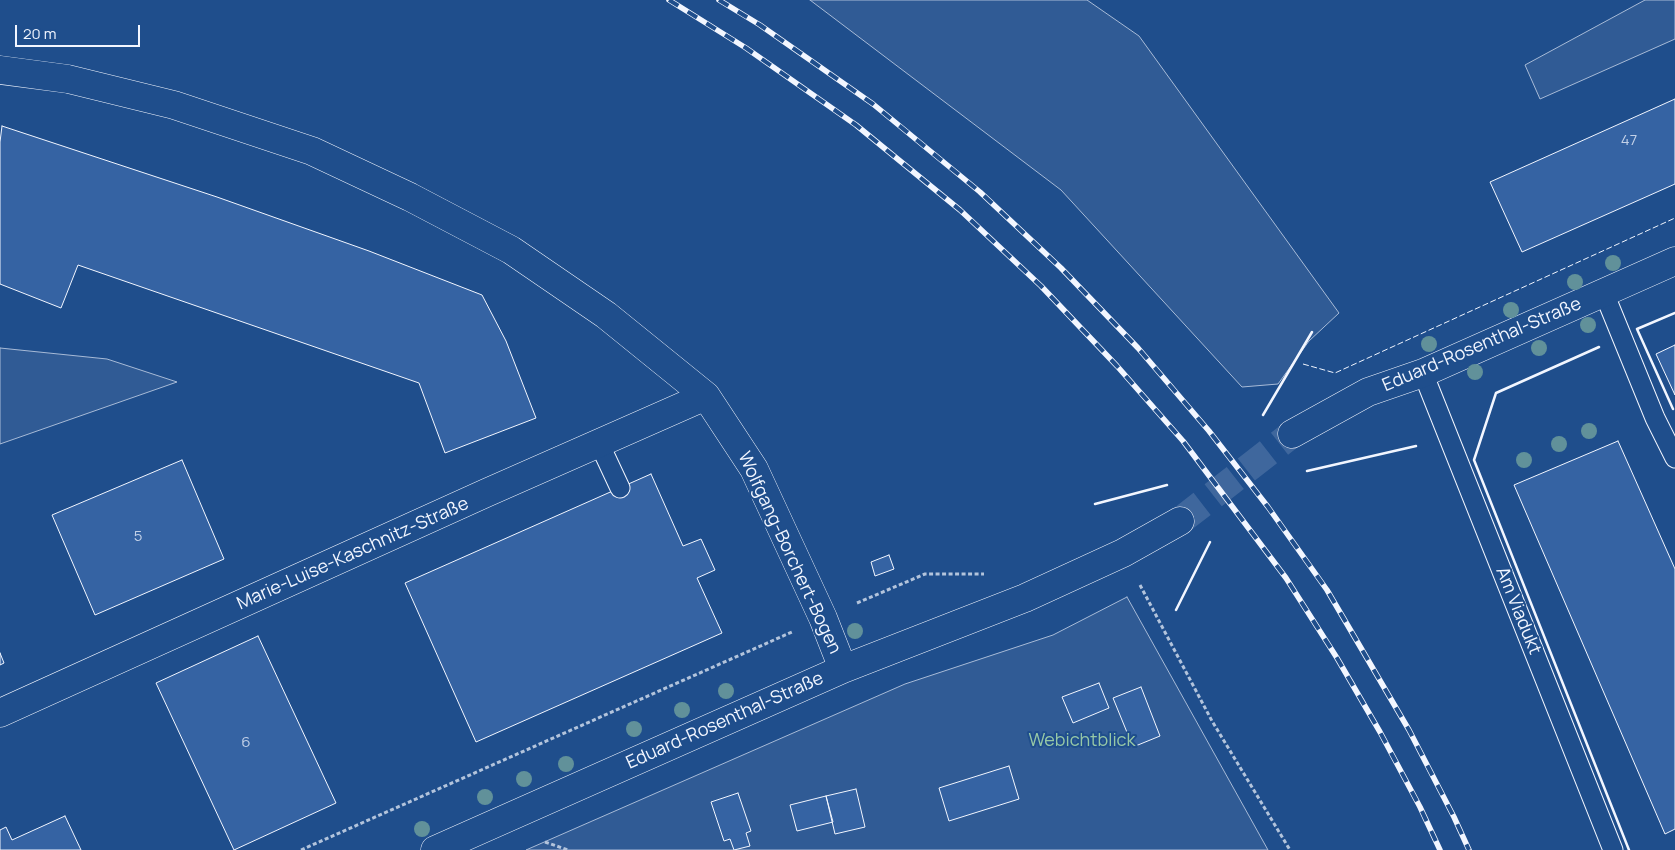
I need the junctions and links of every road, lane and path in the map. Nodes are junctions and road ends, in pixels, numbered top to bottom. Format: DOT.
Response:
graph roads {
  1 [pos="0,70"];
  2 [pos="1675,261"];
  3 [pos="1604,293"];
  4 [pos="1423,373"];
  5 [pos="706,396"];
  6 [pos="1292,434"];
  7 [pos="599,443"];
  8 [pos="1675,458"];
  9 [pos="620,488"];
  10 [pos="1180,521"];
  11 [pos="1123,553"];
  12 [pos="1025,598"];
  13 [pos="823,618"];
  14 [pos="843,670"];
  15 [pos="0,713"];
  16 [pos="301,850"];
  17 [pos="435,850"];
  18 [pos="1290,850"];
  19 [pos="1613,850"];
  1 -- 5 [label="street, Wolfgang-Borchert-Bogen"];
  2 -- 3 [label="street, Eduard-Rosenthal-Straße"];
  3 -- 4 [label="street, Eduard-Rosenthal-Straße"];
  3 -- 8 [label="lane"];
  4 -- 6 [label="street, Eduard-Rosenthal-Straße"];
  4 -- 19 [label="lane, Am Viadukt"];
  5 -- 7 [label="street, Marie-Luise-Kaschnitz-Straße"];
  5 -- 13 [label="street, Wolfgang-Borchert-Bogen"];
  7 -- 9 [label="lane"];
  7 -- 15 [label="street, Marie-Luise-Kaschnitz-Straße"];
  10 -- 11 [label="street, Eduard-Rosenthal-Straße"];
  11 -- 12 [label="street, Eduard-Rosenthal-Straße"];
  11 -- 18 [label="path"];
  12 -- 13 [label="path"];
  12 -- 14 [label="street, Eduard-Rosenthal-Straße"];
  13 -- 14 [label="street, Wolfgang-Borchert-Bogen"];
  13 -- 16 [label="path"];
  14 -- 17 [label="street, Eduard-Rosenthal-Straße"];
}
